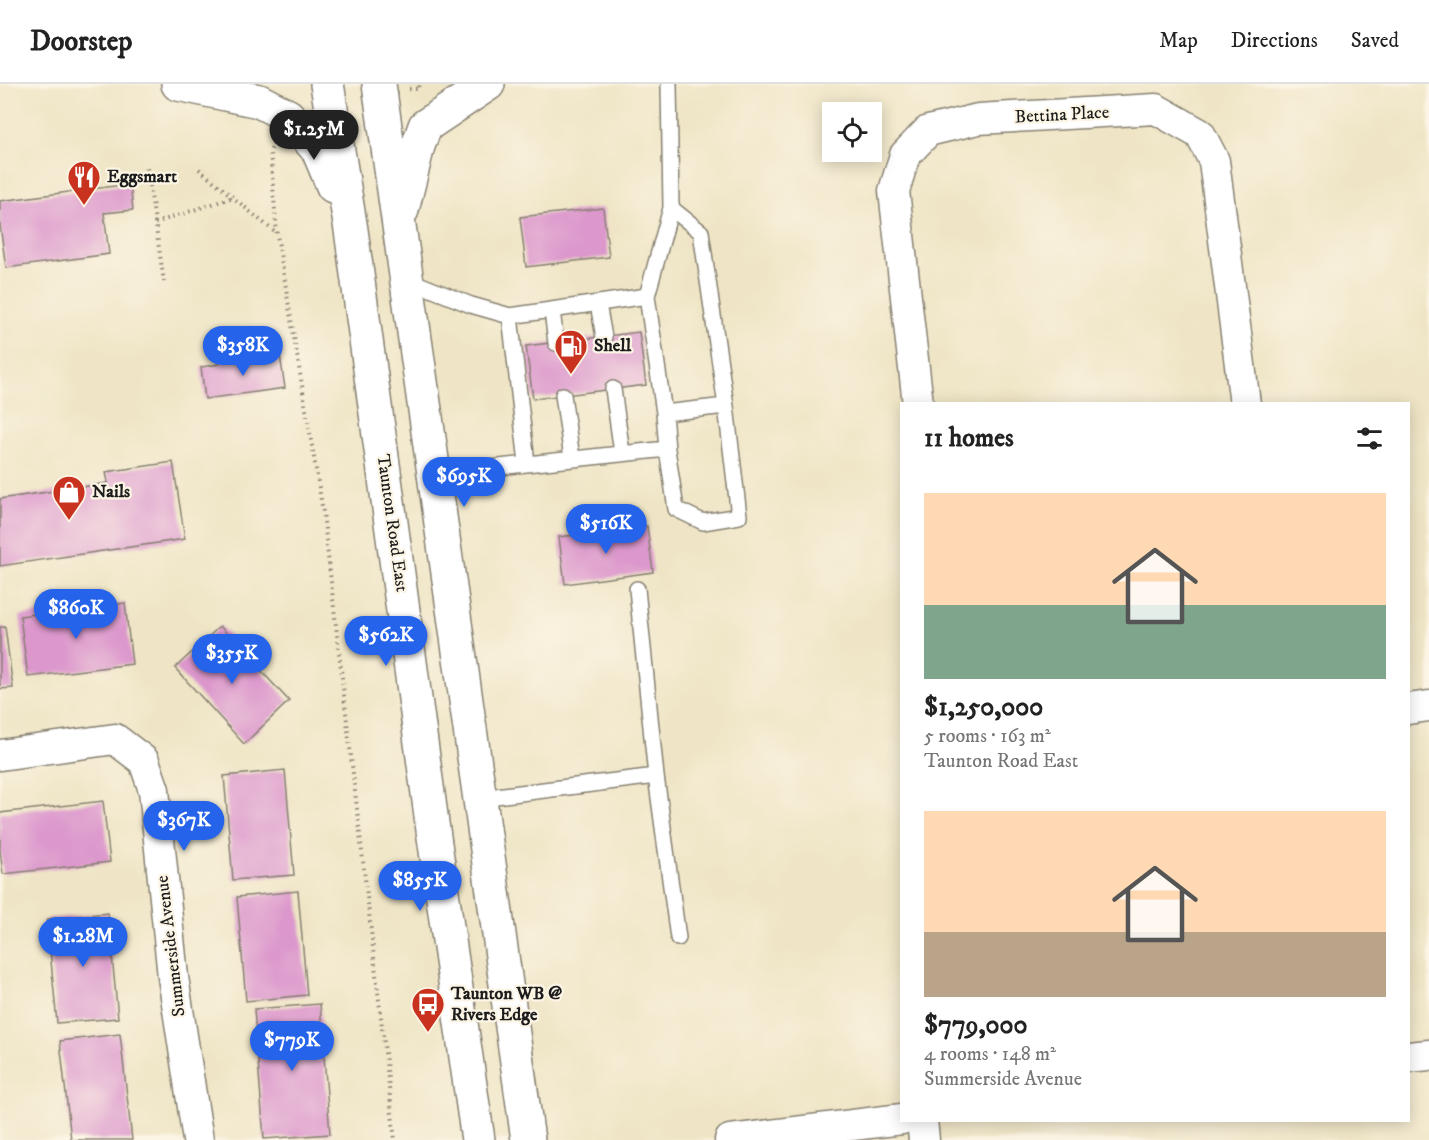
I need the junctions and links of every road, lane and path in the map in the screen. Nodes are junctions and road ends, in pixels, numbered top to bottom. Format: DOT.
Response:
graph roads {
  1 [pos="178,84"];
  2 [pos="327,84"];
  3 [pos="379,84"];
  4 [pos="488,84"];
  5 [pos="669,84"];
  6 [pos="288,116"];
  7 [pos="147,168"];
  8 [pos="199,169"];
  9 [pos="233,197"];
  10 [pos="671,208"];
  11 [pos="155,223"];
  12 [pos="399,226"];
  13 [pos="351,230"];
  14 [pos="277,234"];
  15 [pos="406,279"];
  16 [pos="165,282"];
  17 [pos="647,296"];
  18 [pos="598,304"];
  19 [pos="552,310"];
  20 [pos="510,316"];
  21 [pos="604,337"];
  22 [pos="556,343"];
  23 [pos="613,389"];
  24 [pos="563,395"];
  25 [pos="918,402"];
  26 [pos="1245,402"];
  27 [pos="726,406"];
  28 [pos="664,413"];
  29 [pos="667,449"];
  30 [pos="622,453"];
  31 [pos="572,458"];
  32 [pos="527,463"];
  33 [pos="434,474"];
  34 [pos="637,589"];
  35 [pos="1429,706"];
  36 [pos="1410,709"];
  37 [pos="0,755"];
  38 [pos="657,776"];
  39 [pos="480,798"];
  40 [pos="678,938"];
  41 [pos="1429,1055"];
  42 [pos="1410,1057"];
  43 [pos="900,1119"];
  44 [pos="922,1122"];
  45 [pos="198,1140"];
  46 [pos="395,1140"];
  47 [pos="478,1140"];
  48 [pos="528,1140"];
  49 [pos="730,1140"];
  50 [pos="924,1140"];
  1 -- 6 [label="main road"];
  2 -- 13 [label="main road, Taunton Road East"];
  3 -- 12 [label="main road"];
  4 -- 12 [label="main road"];
  5 -- 10 [label="lane"];
  6 -- 13 [label="main road"];
  6 -- 14 [label="path"];
  7 -- 11 [label="path"];
  8 -- 9 [label="path"];
  9 -- 11 [label="path"];
  9 -- 14 [label="path"];
  10 -- 17 [label="lane"];
  10 -- 27 [label="lane"];
  11 -- 16 [label="path"];
  12 -- 15 [label="main road"];
  13 -- 47 [label="main road, Taunton Road East"];
  14 -- 46 [label="path"];
  15 -- 20 [label="lane"];
  15 -- 33 [label="main road"];
  17 -- 18 [label="lane"];
  17 -- 28 [label="lane"];
  18 -- 19 [label="lane"];
  18 -- 21 [label="lane"];
  19 -- 20 [label="lane"];
  19 -- 22 [label="lane"];
  20 -- 32 [label="lane"];
  23 -- 30 [label="lane"];
  24 -- 31 [label="lane"];
  25 -- 26 [label="street, Bettina Place"];
  27 -- 28 [label="lane"];
  27 -- 29 [label="lane"];
  28 -- 29 [label="lane"];
  29 -- 30 [label="lane"];
  30 -- 31 [label="lane"];
  31 -- 32 [label="lane"];
  32 -- 33 [label="lane"];
  33 -- 39 [label="main road"];
  34 -- 38 [label="lane"];
  35 -- 36 [label="street"];
  37 -- 45 [label="street, Summerside Avenue"];
  38 -- 39 [label="lane"];
  38 -- 40 [label="lane"];
  39 -- 48 [label="main road"];
  41 -- 42 [label="street"];
  43 -- 49 [label="street"];
  44 -- 50 [label="street"];
}
